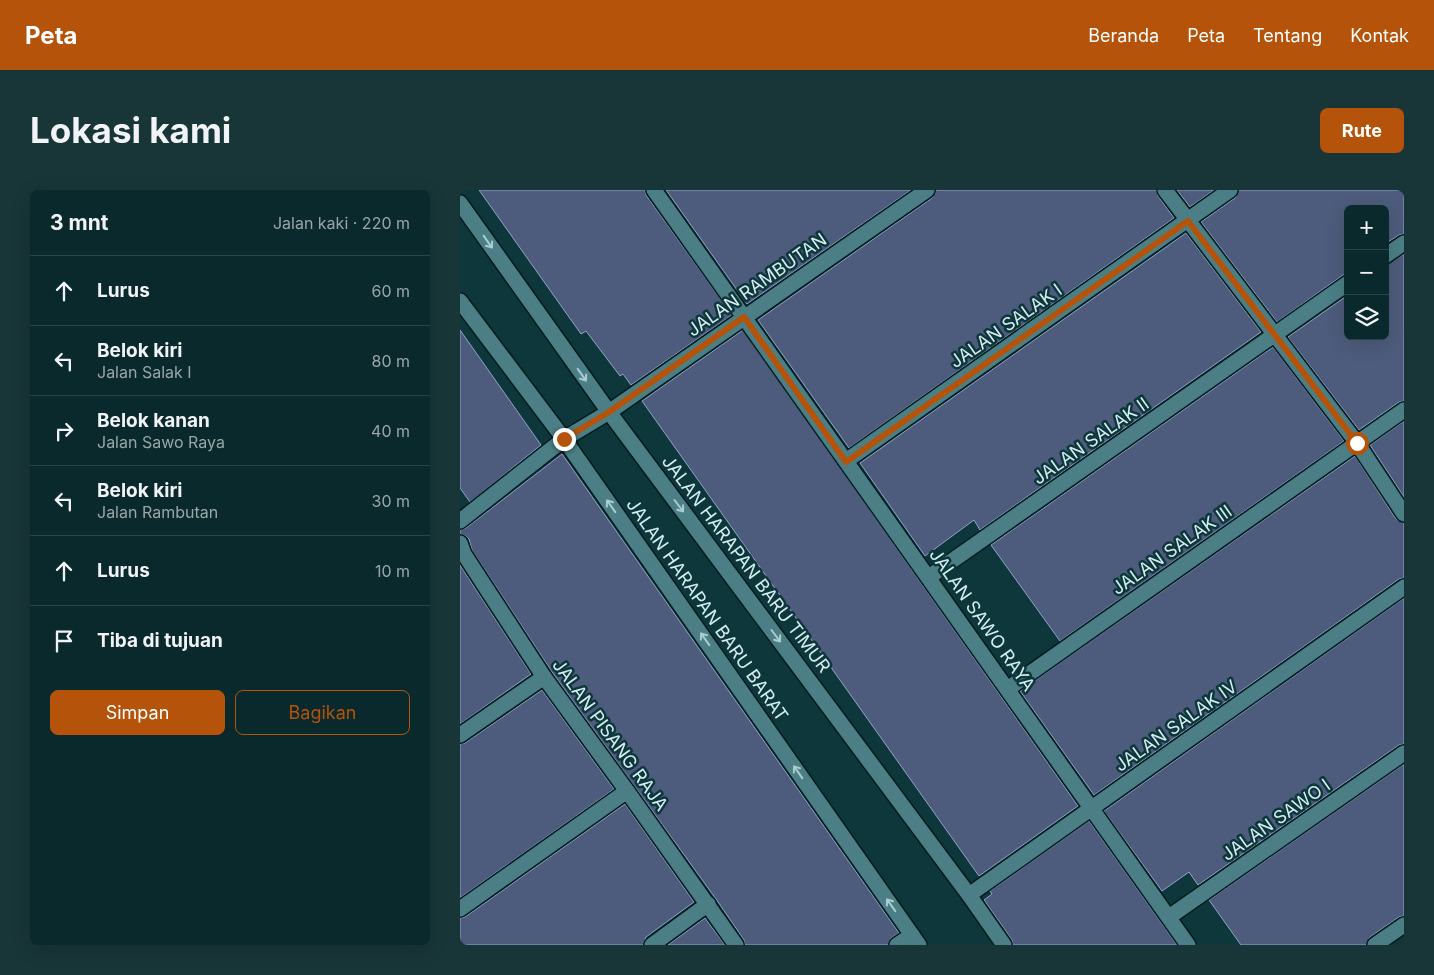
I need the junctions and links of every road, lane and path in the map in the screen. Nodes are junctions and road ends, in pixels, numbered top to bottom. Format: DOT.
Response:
graph roads {
  1 [pos="654,190"];
  2 [pos="927,190"];
  3 [pos="1165,190"];
  4 [pos="1230,190"];
  5 [pos="460,203"];
  6 [pos="1188,221"];
  7 [pos="1404,243"];
  8 [pos="1389,253"];
  9 [pos="1344,285"];
  10 [pos="460,300"];
  11 [pos="744,317"];
  12 [pos="1274,334"];
  13 [pos="1404,410"];
  14 [pos="609,412"];
  15 [pos="564,439"];
  16 [pos="1357,443"];
  17 [pos="846,462"];
  18 [pos="1404,514"];
  19 [pos="460,521"];
  20 [pos="460,543"];
  21 [pos="929,578"];
  22 [pos="1404,588"];
  23 [pos="544,677"];
  24 [pos="1008,688"];
  25 [pos="460,736"];
  26 [pos="1404,753"];
  27 [pos="628,791"];
  28 [pos="1092,809"];
  29 [pos="969,895"];
  30 [pos="708,904"];
  31 [pos="460,909"];
  32 [pos="1169,917"];
  33 [pos="1404,925"];
  34 [pos="916,940"];
  35 [pos="652,945"];
  36 [pos="736,945"];
  37 [pos="898,945"];
  38 [pos="1004,945"];
  39 [pos="1188,945"];
  40 [pos="1375,945"];
  1 -- 11 [label="street, JALAN SAWO RAYA"];
  2 -- 11 [label="street, JALAN RAMBUTAN"];
  3 -- 6 [label="street"];
  4 -- 6 [label="street, JALAN SALAK I"];
  5 -- 14 [label="street, JALAN HARAPAN BARU TIMUR, one-way"];
  6 -- 12 [label="street"];
  6 -- 17 [label="street, JALAN SALAK I"];
  7 -- 8 [label="street"];
  9 -- 12 [label="street, JALAN SALAK II"];
  10 -- 15 [label="street, JALAN HARAPAN BARU BARAT"];
  11 -- 14 [label="street, JALAN RAMBUTAN"];
  11 -- 17 [label="street, JALAN SAWO RAYA"];
  12 -- 16 [label="street"];
  12 -- 21 [label="street, JALAN SALAK II"];
  13 -- 16 [label="street, JALAN SALAK III"];
  14 -- 15 [label="street, JALAN RAMBUTAN"];
  14 -- 29 [label="street, JALAN HARAPAN BARU TIMUR, one-way"];
  15 -- 19 [label="street, JALAN RAMBUTAN"];
  34 -- 15 [label="street, JALAN HARAPAN BARU BARAT, one-way"];
  16 -- 18 [label="street"];
  16 -- 24 [label="street, JALAN SALAK III"];
  17 -- 21 [label="street, JALAN SAWO RAYA"];
  20 -- 23 [label="street, JALAN PISANG RAJA"];
  21 -- 24 [label="street, JALAN SAWO RAYA"];
  22 -- 28 [label="street, JALAN SALAK IV"];
  23 -- 25 [label="street"];
  23 -- 27 [label="street, JALAN PISANG RAJA"];
  24 -- 28 [label="street, JALAN SAWO RAYA"];
  26 -- 32 [label="street, JALAN SAWO I"];
  27 -- 30 [label="street, JALAN PISANG RAJA"];
  27 -- 31 [label="street"];
  28 -- 29 [label="street, JALAN SALAK IV"];
  28 -- 32 [label="street, JALAN SAWO RAYA"];
  29 -- 38 [label="street, JALAN HARAPAN BARU TIMUR"];
  30 -- 35 [label="street"];
  30 -- 36 [label="street, JALAN PISANG RAJA"];
  32 -- 39 [label="street, JALAN SAWO RAYA"];
  33 -- 40 [label="street"];
  34 -- 37 [label="street"];
}
